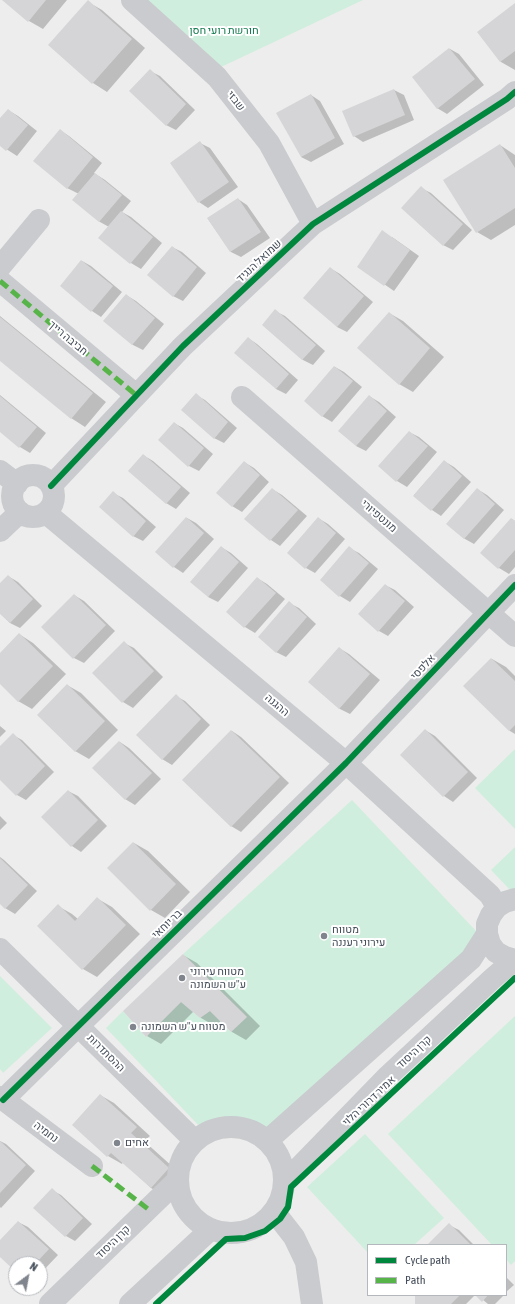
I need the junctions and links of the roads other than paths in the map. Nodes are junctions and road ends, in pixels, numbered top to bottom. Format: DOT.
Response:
graph roads {
  1 [pos="132,0"];
  2 [pos="515,92"];
  3 [pos="39,220"];
  4 [pos="313,224"];
  5 [pos="0,267"];
  6 [pos="0,281"];
  7 [pos="136,395"];
  8 [pos="242,397"];
  9 [pos="8,477"];
  10 [pos="51,486"];
  11 [pos="20,512"];
  12 [pos="46,513"];
  13 [pos="0,531"];
  14 [pos="515,585"];
  15 [pos="488,612"];
  16 [pos="515,636"];
  17 [pos="346,763"];
  18 [pos="506,903"];
  19 [pos="487,934"];
  20 [pos="0,949"];
  21 [pos="515,960"];
  22 [pos="78,1025"];
  23 [pos="2,1098"];
  24 [pos="195,1141"];
  25 [pos="267,1141"];
  26 [pos="92,1166"];
  27 [pos="178,1181"];
  28 [pos="284,1183"];
  29 [pos="273,1212"];
  30 [pos="211,1229"];
  31 [pos="50,1304"];
  32 [pos="130,1304"];
  33 [pos="312,1304"];
  1 -- 4 [label="street, שבזי"];
  2 -- 4 [label="street, שמואל הנגיד"];
  3 -- 5 [label="street"];
  4 -- 7 [label="street, שמואל הנגיד"];
  6 -- 7 [label="street, חביבה רייך"];
  7 -- 10 [label="street, שמואל הנגיד"];
  8 -- 15 [label="street, מונטפיורי"];
  9 -- 10 [label="street"];
  9 -- 11 [label="street"];
  10 -- 12 [label="street"];
  11 -- 12 [label="street"];
  11 -- 13 [label="street"];
  12 -- 17 [label="street, ההגנה"];
  14 -- 15 [label="street, אלפסי"];
  15 -- 16 [label="street, מונטפיורי"];
  15 -- 17 [label="street, אלפסי"];
  17 -- 18 [label="street, ההגנה"];
  17 -- 22 [label="street, בר יוחאי"];
  18 -- 19 [label="street"];
  19 -- 21 [label="street"];
  19 -- 25 [label="street"];
  20 -- 22 [label="street, ההסתדרות"];
  21 -- 28 [label="street, קרן היסוד"];
  22 -- 23 [label="street, בר יוחאי"];
  22 -- 24 [label="street, ההסתדרות"];
  23 -- 26 [label="street, נחמיה"];
  24 -- 25 [label="street"];
  24 -- 27 [label="street"];
  25 -- 28 [label="street"];
  27 -- 30 [label="street"];
  27 -- 31 [label="street, קרן היסוד"];
  28 -- 29 [label="street"];
  29 -- 30 [label="street"];
  29 -- 33 [label="street"];
  30 -- 32 [label="street"];
}
